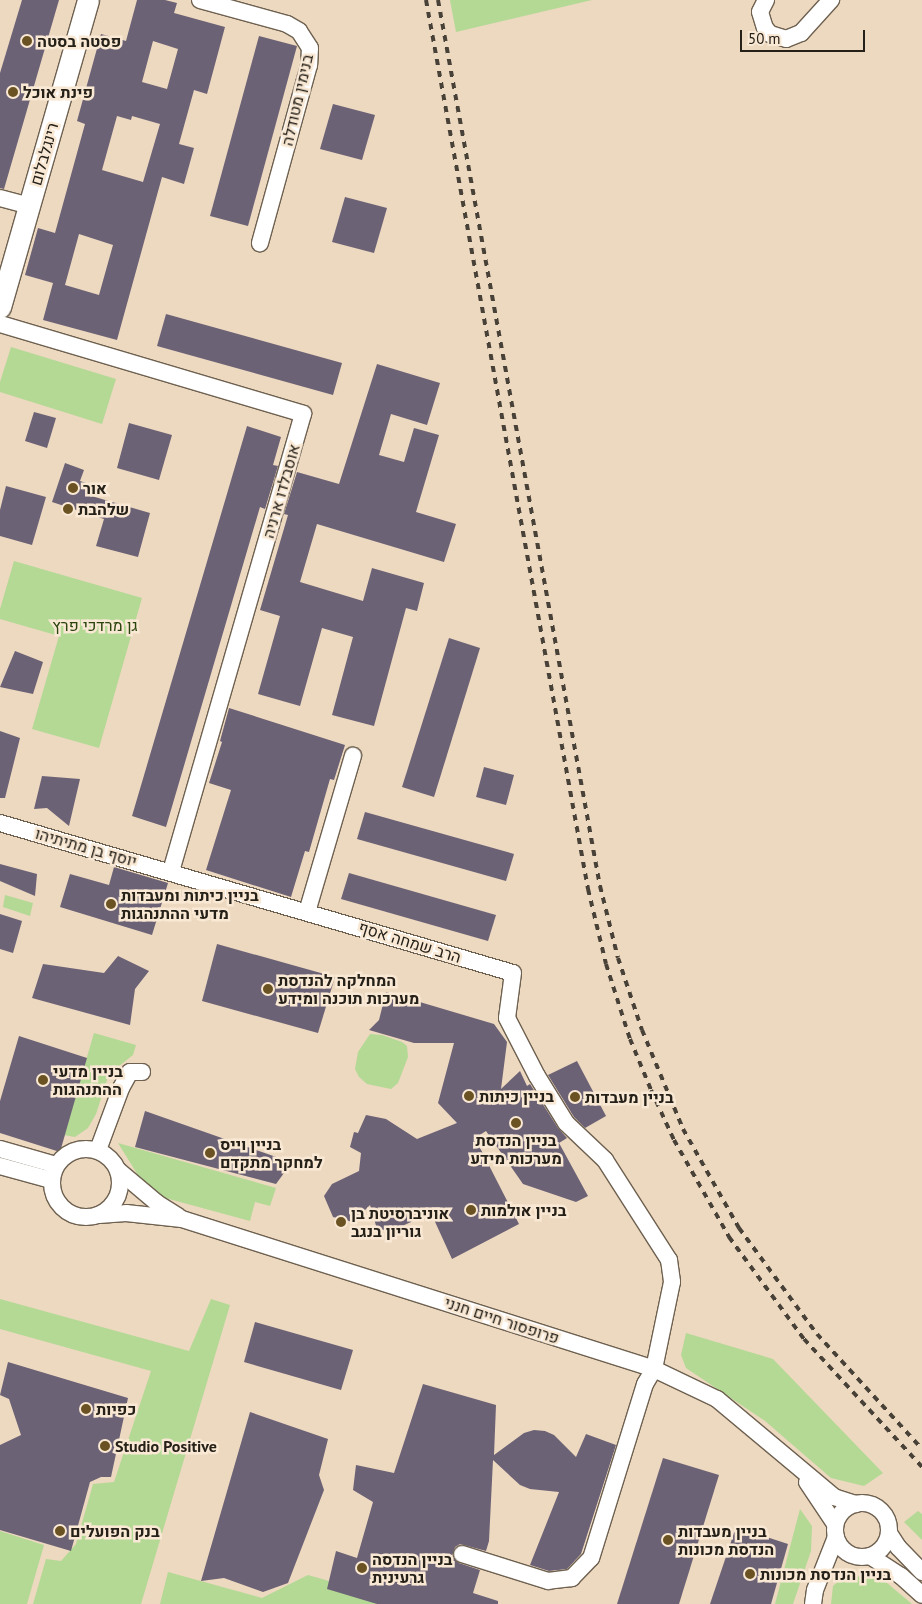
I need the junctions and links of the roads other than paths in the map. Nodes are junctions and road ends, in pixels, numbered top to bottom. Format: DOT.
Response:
graph roads {
  1 [pos="88,0"];
  2 [pos="200,0"];
  3 [pos="766,0"];
  4 [pos="831,0"];
  5 [pos="0,198"];
  6 [pos="29,206"];
  7 [pos="260,243"];
  8 [pos="0,307"];
  9 [pos="0,324"];
  10 [pos="353,756"];
  11 [pos="0,823"];
  12 [pos="172,872"];
  13 [pos="307,912"];
  14 [pos="142,1072"];
  15 [pos="0,1149"];
  16 [pos="98,1150"];
  17 [pos="0,1166"];
  18 [pos="118,1170"];
  19 [pos="54,1172"];
  20 [pos="99,1215"];
  21 [pos="182,1219"];
  22 [pos="654,1369"];
  23 [pos="798,1468"];
  24 [pos="856,1504"];
  25 [pos="836,1530"];
  26 [pos="890,1532"];
  27 [pos="462,1554"];
  28 [pos="863,1556"];
  29 [pos="922,1572"];
  30 [pos="820,1579"];
  31 [pos="922,1595"];
  32 [pos="813,1604"];
  1 -- 6 [label="street, רינגלבלום"];
  2 -- 7 [label="street, בנימין מטודלה"];
  3 -- 4 [label="street"];
  5 -- 6 [label="street"];
  6 -- 8 [label="street, רינגלבלום"];
  9 -- 12 [label="street, אוסבלדו ארניה"];
  10 -- 13 [label="street"];
  11 -- 12 [label="street, יוסף בן מתיתיהו"];
  12 -- 13 [label="street, הרב שמחה אסף"];
  13 -- 22 [label="street, הרב שמחה אסף"];
  14 -- 16 [label="street"];
  15 -- 19 [label="street"];
  16 -- 18 [label="street"];
  16 -- 19 [label="street"];
  17 -- 19 [label="street"];
  18 -- 20 [label="street"];
  18 -- 21 [label="street, פרופסור חיים חנני"];
  19 -- 20 [label="street"];
  20 -- 21 [label="street, פרופסור חיים חנני"];
  21 -- 22 [label="street, פרופסור חיים חנני"];
  22 -- 23 [label="street, פרופסור חיים חנני"];
  22 -- 27 [label="street"];
  23 -- 24 [label="street, פרופסור חיים חנני"];
  23 -- 25 [label="street, פרופסור חיים חנני"];
  24 -- 25 [label="street"];
  24 -- 26 [label="street"];
  25 -- 28 [label="street"];
  25 -- 30 [label="street"];
  26 -- 28 [label="street"];
  26 -- 29 [label="street"];
  28 -- 30 [label="street"];
  28 -- 31 [label="street"];
  30 -- 32 [label="street"];
}
